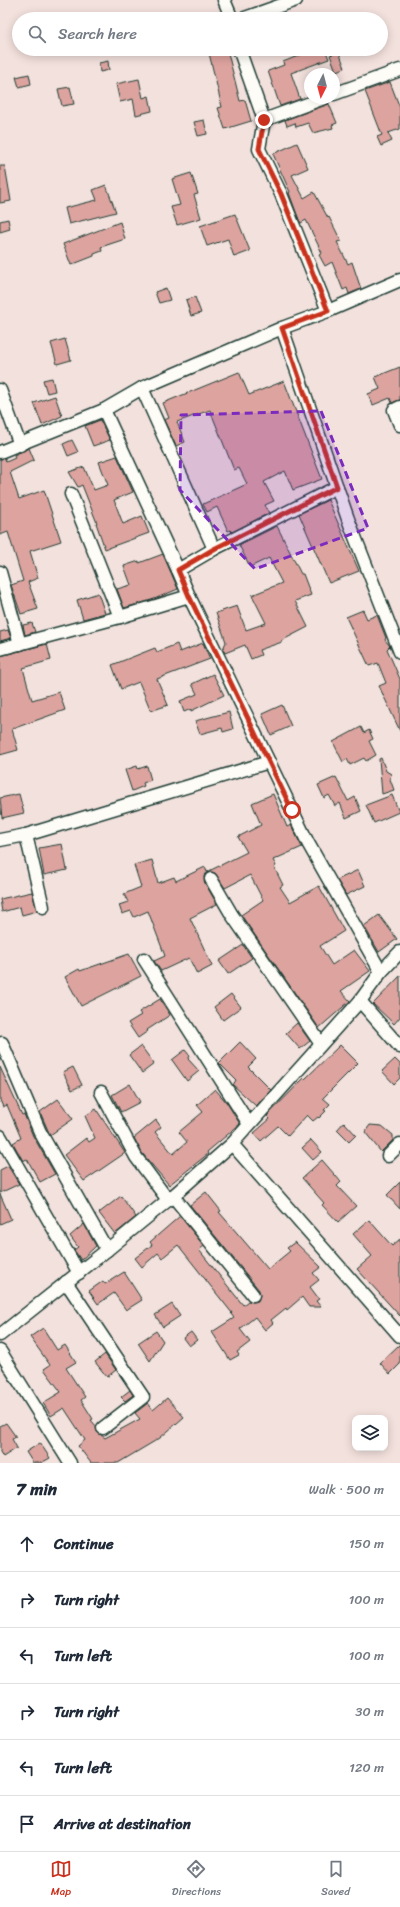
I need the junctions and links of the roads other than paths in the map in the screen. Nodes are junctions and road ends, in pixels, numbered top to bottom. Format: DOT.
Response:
graph roads {
  1 [pos="224,0"];
  2 [pos="296,0"];
  3 [pos="229,12"];
  4 [pos="262,12"];
  5 [pos="241,56"];
  6 [pos="400,70"];
  7 [pos="340,92"];
  8 [pos="308,104"];
  9 [pos="264,120"];
  10 [pos="400,280"];
  11 [pos="328,311"];
  12 [pos="282,328"];
  13 [pos="142,388"];
  14 [pos="0,390"];
  15 [pos="400,407"];
  16 [pos="104,410"];
  17 [pos="400,425"];
  18 [pos="20,445"];
  19 [pos="0,452"];
  20 [pos="337,487"];
  21 [pos="71,494"];
  22 [pos="214,549"];
  23 [pos="178,570"];
  24 [pos="0,572"];
  25 [pos="189,596"];
  26 [pos="120,618"];
  27 [pos="20,644"];
  28 [pos="0,649"];
  29 [pos="400,652"];
  30 [pos="269,762"];
  31 [pos="26,835"];
  32 [pos="0,840"];
  33 [pos="211,879"];
  34 [pos="43,907"];
  35 [pos="400,952"];
  36 [pos="144,959"];
  37 [pos="381,972"];
  38 [pos="360,1001"];
  39 [pos="2,1044"];
  40 [pos="321,1044"];
  41 [pos="400,1047"];
  42 [pos="101,1092"];
  43 [pos="249,1124"];
  44 [pos="0,1136"];
  45 [pos="232,1144"];
  46 [pos="400,1144"];
  47 [pos="388,1156"];
  48 [pos="170,1198"];
  49 [pos="107,1250"];
  50 [pos="79,1273"];
  51 [pos="66,1282"];
  52 [pos="253,1295"];
  53 [pos="398,1330"];
  54 [pos="0,1335"];
  55 [pos="0,1351"];
  56 [pos="103,1428"];
  57 [pos="70,1463"];
  1 -- 3 [label="street"];
  2 -- 4 [label="street"];
  5 -- 9 [label="street"];
  6 -- 7 [label="street"];
  8 -- 9 [label="street"];
  9 -- 11 [label="street"];
  10 -- 11 [label="street"];
  11 -- 12 [label="street"];
  12 -- 13 [label="street"];
  12 -- 20 [label="street"];
  13 -- 16 [label="street"];
  13 -- 22 [label="street"];
  14 -- 18 [label="street"];
  15 -- 17 [label="street"];
  16 -- 18 [label="street"];
  16 -- 23 [label="street"];
  18 -- 19 [label="street"];
  20 -- 22 [label="street"];
  20 -- 29 [label="street"];
  21 -- 26 [label="street"];
  22 -- 23 [label="street"];
  23 -- 25 [label="street"];
  24 -- 27 [label="street"];
  25 -- 26 [label="street"];
  25 -- 30 [label="street"];
  26 -- 27 [label="street"];
  27 -- 28 [label="street"];
  30 -- 31 [label="street"];
  30 -- 37 [label="street"];
  31 -- 32 [label="street"];
  31 -- 34 [label="street"];
  33 -- 40 [label="street"];
  35 -- 37 [label="street"];
  36 -- 43 [label="street"];
  37 -- 38 [label="street"];
  38 -- 40 [label="street"];
  38 -- 41 [label="street"];
  39 -- 49 [label="street"];
  40 -- 43 [label="street"];
  42 -- 48 [label="street"];
  43 -- 45 [label="street"];
  44 -- 50 [label="street"];
  45 -- 48 [label="street"];
  45 -- 53 [label="street"];
  46 -- 47 [label="street"];
  48 -- 49 [label="street"];
  48 -- 52 [label="street"];
  49 -- 50 [label="street"];
  50 -- 51 [label="street"];
  51 -- 54 [label="street"];
  51 -- 56 [label="street"];
  55 -- 57 [label="street"];
}
